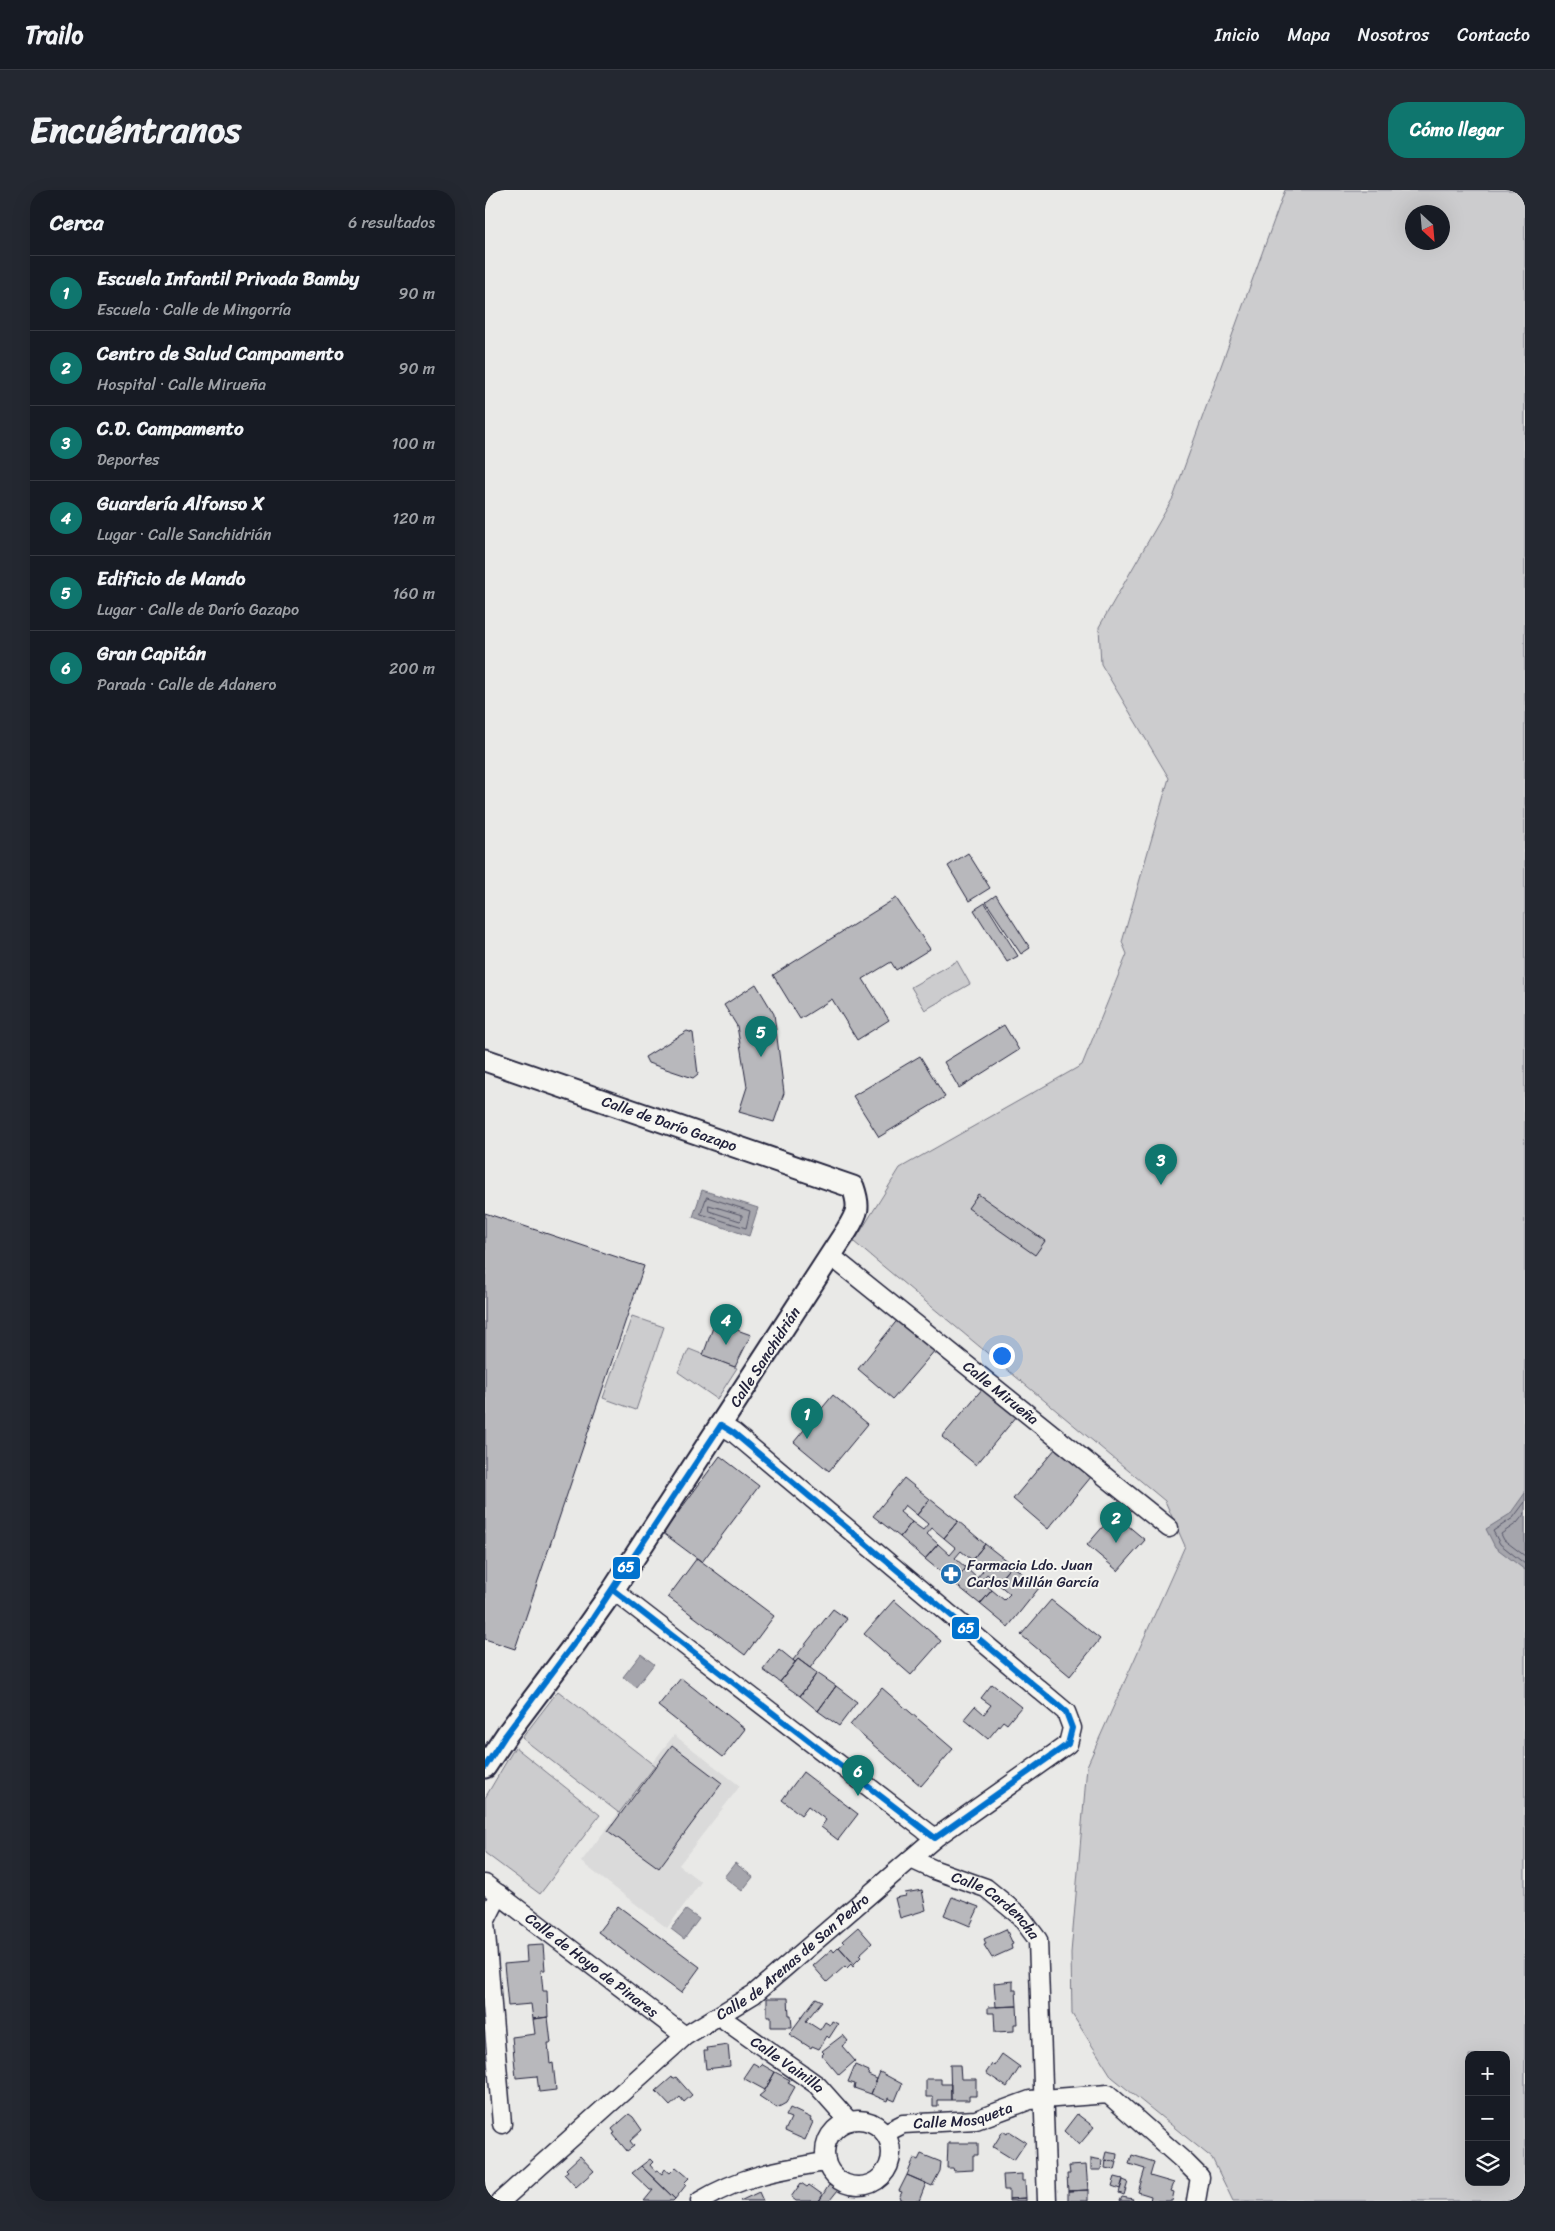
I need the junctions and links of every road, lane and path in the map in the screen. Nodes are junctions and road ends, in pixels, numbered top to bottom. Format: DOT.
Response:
graph roads {
  1 [pos="485,1060"];
  2 [pos="853,1187"];
  3 [pos="831,1256"];
  4 [pos="721,1424"];
  5 [pos="1169,1528"];
  6 [pos="613,1590"];
  7 [pos="485,1767"];
  8 [pos="935,1838"];
  9 [pos="911,1859"];
  10 [pos="492,1889"];
  11 [pos="719,2016"];
  12 [pos="685,2036"];
  13 [pos="1043,2099"];
  14 [pos="849,2121"];
  15 [pos="502,2124"];
  16 [pos="885,2133"];
  17 [pos="825,2162"];
  18 [pos="866,2193"];
  19 [pos="501,2201"];
  20 [pos="700,2201"];
  21 [pos="1047,2201"];
  22 [pos="1196,2201"];
  1 -- 2 [label="street, Calle de Darío Gazapo"];
  2 -- 3 [label="street, Calle Sanchidrián"];
  3 -- 4 [label="street, Calle Sanchidrián"];
  3 -- 5 [label="street, Calle Mirueña"];
  4 -- 6 [label="street, Calle Sanchidrián"];
  4 -- 8 [label="street, Calle de Arenas de San Pedro"];
  6 -- 7 [label="street, Calle Sanchidrián"];
  6 -- 8 [label="street"];
  8 -- 9 [label="street, Calle de Arenas de San Pedro"];
  9 -- 11 [label="street, Calle de Arenas de San Pedro"];
  9 -- 13 [label="street, Calle Cardencha"];
  10 -- 12 [label="street, Calle de Hoyo de Pinares"];
  10 -- 15 [label="street, Calle de Hoyo de Pinares"];
  11 -- 12 [label="street, Calle de Arenas de San Pedro"];
  11 -- 14 [label="street, Calle Vainilla"];
  12 -- 19 [label="street, Calle de Arenas de San Pedro"];
  13 -- 16 [label="street, Calle Mosqueta"];
  13 -- 21 [label="street, Calle Cardencha"];
  13 -- 22 [label="street"];
  14 -- 16 [label="street"];
  14 -- 17 [label="street"];
  16 -- 18 [label="street"];
  17 -- 18 [label="street"];
  17 -- 20 [label="street"];
}
